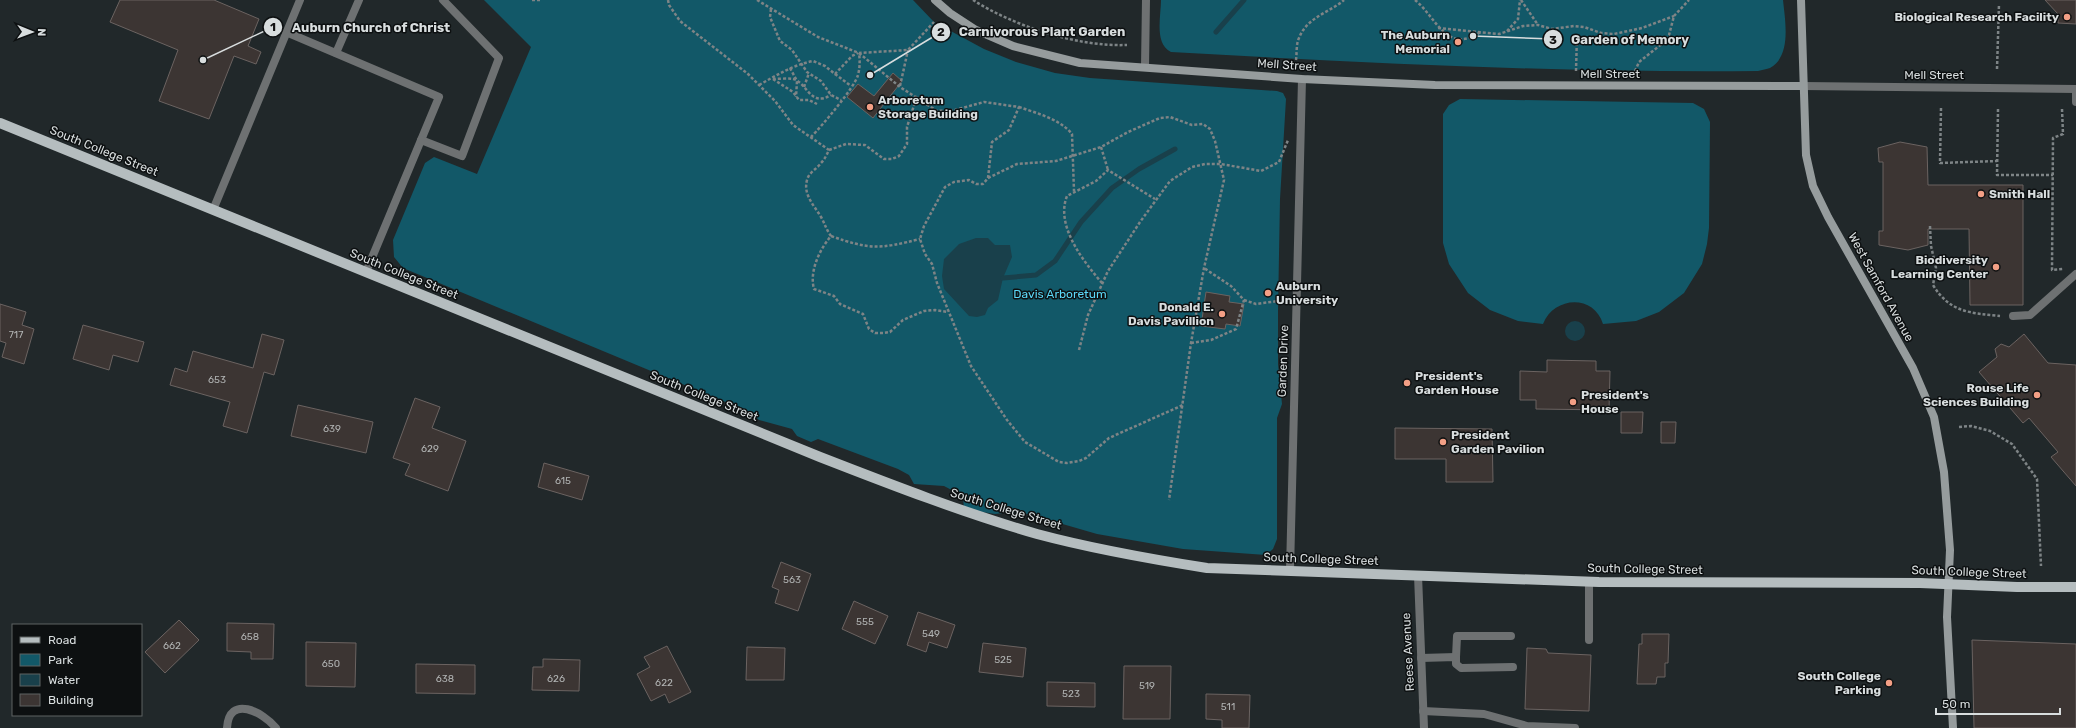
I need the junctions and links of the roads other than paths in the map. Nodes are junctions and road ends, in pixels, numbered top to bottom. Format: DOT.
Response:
graph roads {
  1 [pos="300,0"];
  2 [pos="359,0"];
  3 [pos="443,0"];
  4 [pos="935,0"];
  5 [pos="1146,0"];
  6 [pos="1801,0"];
  7 [pos="286,32"];
  8 [pos="336,54"];
  9 [pos="1145,67"];
  10 [pos="1302,79"];
  11 [pos="1803,86"];
  12 [pos="2076,88"];
  13 [pos="2076,102"];
  14 [pos="0,123"];
  15 [pos="422,140"];
  16 [pos="213,210"];
  17 [pos="366,272"];
  18 [pos="2076,274"];
  19 [pos="2013,316"];
  20 [pos="1290,571"];
  21 [pos="1418,575"];
  22 [pos="1589,581"];
  23 [pos="1949,584"];
  24 [pos="2076,587"];
  25 [pos="1511,636"];
  26 [pos="1589,640"];
  27 [pos="1456,657"];
  28 [pos="1421,658"];
  29 [pos="1513,667"];
  30 [pos="1424,711"];
  31 [pos="227,728"];
  32 [pos="276,728"];
  33 [pos="1424,728"];
  34 [pos="1575,728"];
  35 [pos="1953,728"];
  1 -- 7 [label="street"];
  2 -- 8 [label="street"];
  3 -- 15 [label="street"];
  4 -- 9 [label="street, Mell Street"];
  5 -- 9 [label="street"];
  6 -- 11 [label="street, West Samford Avenue"];
  7 -- 8 [label="street"];
  7 -- 16 [label="street"];
  8 -- 15 [label="street"];
  9 -- 10 [label="street, Mell Street"];
  10 -- 11 [label="street, Mell Street"];
  10 -- 20 [label="street, Garden Drive"];
  11 -- 12 [label="street, Mell Street"];
  11 -- 23 [label="street, West Samford Avenue"];
  12 -- 13 [label="street"];
  14 -- 16 [label="main road, South College Street"];
  15 -- 17 [label="street"];
  16 -- 17 [label="main road, South College Street"];
  17 -- 20 [label="main road, South College Street"];
  18 -- 19 [label="street"];
  20 -- 21 [label="main road, South College Street"];
  21 -- 22 [label="main road, South College Street"];
  21 -- 28 [label="street, Reese Avenue"];
  22 -- 23 [label="main road, South College Street"];
  22 -- 26 [label="street"];
  23 -- 24 [label="main road, South College Street"];
  23 -- 35 [label="street, West Samford Avenue"];
  25 -- 27 [label="street"];
  27 -- 28 [label="street"];
  27 -- 29 [label="street"];
  28 -- 30 [label="street, Reese Avenue"];
  30 -- 33 [label="street, Reese Avenue"];
  30 -- 34 [label="street"];
  31 -- 32 [label="street"];
}
